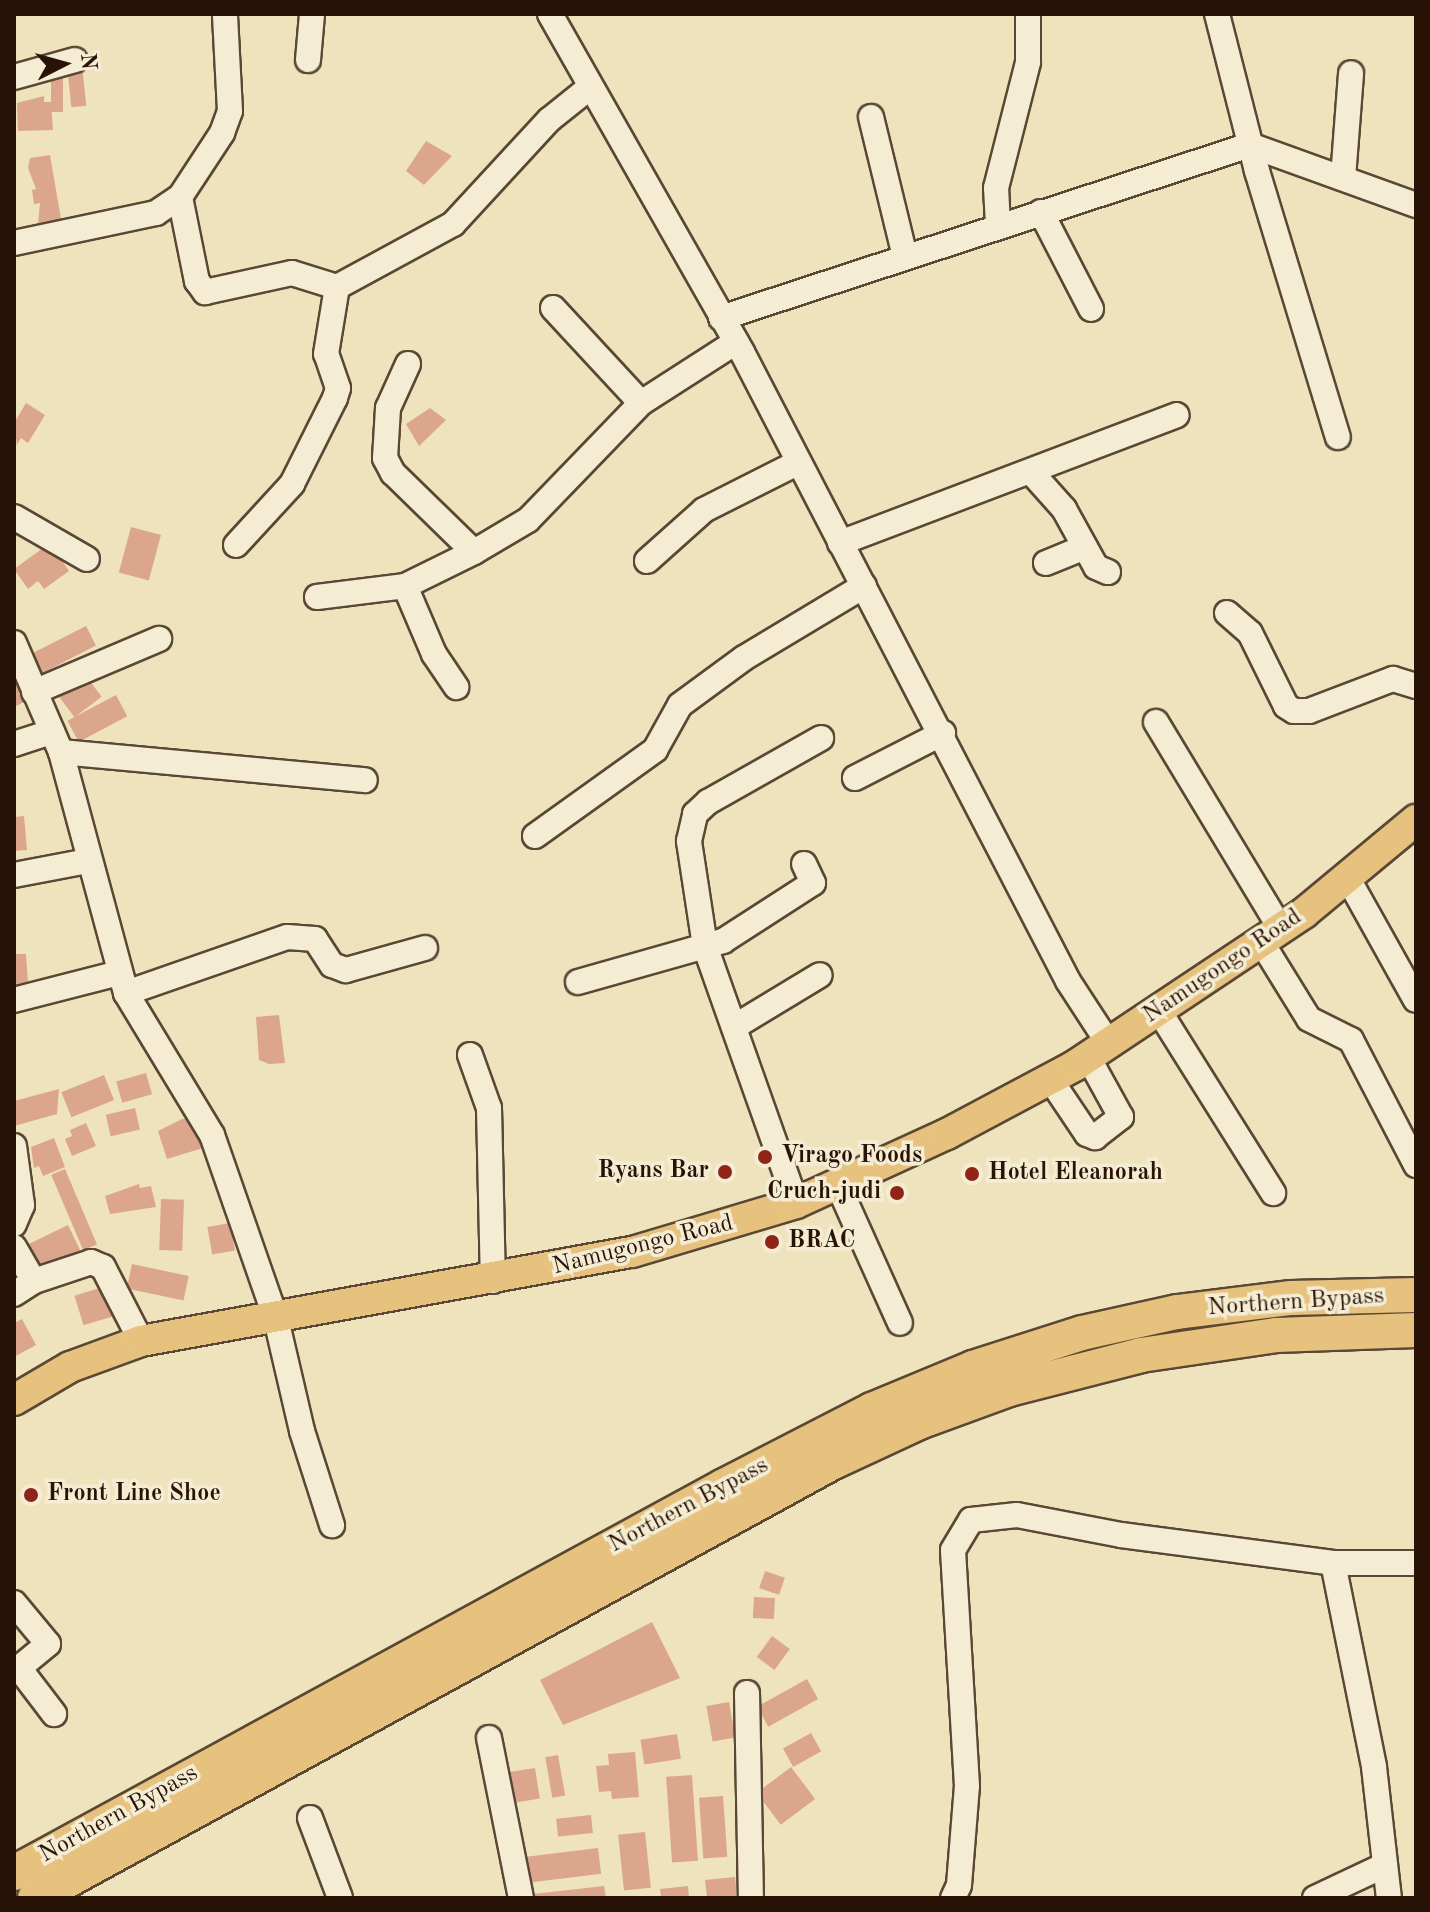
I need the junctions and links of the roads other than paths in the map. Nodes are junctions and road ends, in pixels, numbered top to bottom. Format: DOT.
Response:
graph roads {
  1 [pos="225,14"];
  2 [pos="312,14"];
  3 [pos="550,14"];
  4 [pos="1028,14"];
  5 [pos="1217,14"];
  6 [pos="75,60"];
  7 [pos="308,60"];
  8 [pos="1351,73"];
  9 [pos="14,77"];
  10 [pos="589,88"];
  11 [pos="871,117"];
  12 [pos="1250,145"];
  13 [pos="1343,178"];
  14 [pos="180,197"];
  15 [pos="1416,205"];
  16 [pos="1041,212"];
  17 [pos="998,225"];
  18 [pos="14,243"];
  19 [pos="905,256"];
  20 [pos="337,287"];
  21 [pos="553,308"];
  22 [pos="1091,309"];
  23 [pos="721,318"];
  24 [pos="736,342"];
  25 [pos="408,364"];
  26 [pos="641,403"];
  27 [pos="1177,415"];
  28 [pos="1338,437"];
  29 [pos="797,463"];
  30 [pos="1031,472"];
  31 [pos="14,517"];
  32 [pos="840,543"];
  33 [pos="236,545"];
  34 [pos="1085,547"];
  35 [pos="474,552"];
  36 [pos="87,559"];
  37 [pos="647,561"];
  38 [pos="1046,563"];
  39 [pos="1108,572"];
  40 [pos="405,586"];
  41 [pos="864,586"];
  42 [pos="317,597"];
  43 [pos="1227,613"];
  44 [pos="159,639"];
  45 [pos="14,643"];
  46 [pos="1416,686"];
  47 [pos="456,687"];
  48 [pos="34,692"];
  49 [pos="1156,722"];
  50 [pos="943,733"];
  51 [pos="821,738"];
  52 [pos="56,742"];
  53 [pos="14,744"];
  54 [pos="855,778"];
  55 [pos="365,780"];
  56 [pos="1416,820"];
  57 [pos="535,836"];
  58 [pos="88,861"];
  59 [pos="804,864"];
  60 [pos="14,875"];
  61 [pos="1346,875"];
  62 [pos="1271,936"];
  63 [pos="705,946"];
  64 [pos="425,948"];
  65 [pos="820,975"];
  66 [pos="578,982"];
  67 [pos="123,983"];
  68 [pos="14,1000"];
  69 [pos="1416,1000"];
  70 [pos="1159,1011"];
  71 [pos="734,1027"];
  72 [pos="1098,1050"];
  73 [pos="470,1055"];
  74 [pos="1050,1079"];
  75 [pos="14,1146"];
  76 [pos="1416,1165"];
  77 [pos="838,1185"];
  78 [pos="1273,1193"];
  79 [pos="796,1203"];
  80 [pos="14,1224"];
  81 [pos="14,1247"];
  82 [pos="493,1281"];
  83 [pos="24,1287"];
  84 [pos="1416,1295"];
  85 [pos="276,1319"];
  86 [pos="900,1323"];
  87 [pos="1416,1330"];
  88 [pos="141,1341"];
  89 [pos="14,1400"];
  90 [pos="332,1525"];
  91 [pos="1333,1563"];
  92 [pos="1416,1563"];
  93 [pos="14,1603"];
  94 [pos="16,1670"];
  95 [pos="747,1693"];
  96 [pos="54,1714"];
  97 [pos="489,1738"];
  98 [pos="310,1818"];
  99 [pos="1383,1866"];
  100 [pos="14,1873"];
  101 [pos="35,1898"];
  102 [pos="340,1898"];
  103 [pos="521,1898"];
  104 [pos="751,1898"];
  105 [pos="953,1898"];
  106 [pos="1315,1898"];
  107 [pos="1389,1898"];
  1 -- 14 [label="street"];
  2 -- 7 [label="street"];
  3 -- 10 [label="street"];
  4 -- 17 [label="street"];
  5 -- 12 [label="street"];
  6 -- 9 [label="street"];
  8 -- 13 [label="street"];
  10 -- 20 [label="street"];
  10 -- 23 [label="street"];
  11 -- 19 [label="street"];
  12 -- 13 [label="street"];
  12 -- 16 [label="street"];
  12 -- 28 [label="street"];
  13 -- 15 [label="street"];
  14 -- 18 [label="street"];
  14 -- 20 [label="street"];
  16 -- 17 [label="street"];
  16 -- 22 [label="street"];
  17 -- 19 [label="street"];
  19 -- 23 [label="street"];
  20 -- 33 [label="street"];
  21 -- 26 [label="street"];
  23 -- 24 [label="street"];
  24 -- 26 [label="street"];
  24 -- 29 [label="street"];
  25 -- 35 [label="street"];
  26 -- 35 [label="street"];
  27 -- 30 [label="street"];
  29 -- 32 [label="street"];
  29 -- 37 [label="street"];
  30 -- 32 [label="street"];
  30 -- 34 [label="street"];
  31 -- 36 [label="street"];
  32 -- 41 [label="street"];
  34 -- 38 [label="street"];
  34 -- 39 [label="street"];
  35 -- 40 [label="street"];
  40 -- 42 [label="street"];
  40 -- 47 [label="street"];
  41 -- 50 [label="street"];
  41 -- 57 [label="street"];
  43 -- 46 [label="street"];
  44 -- 48 [label="street"];
  45 -- 48 [label="street"];
  48 -- 52 [label="street"];
  49 -- 62 [label="street"];
  50 -- 54 [label="street"];
  50 -- 72 [label="street"];
  51 -- 63 [label="street"];
  52 -- 53 [label="street"];
  52 -- 55 [label="street"];
  52 -- 58 [label="street"];
  56 -- 61 [label="main road, Namugongo Road"];
  58 -- 60 [label="street"];
  58 -- 67 [label="street"];
  59 -- 63 [label="street"];
  61 -- 62 [label="main road, Namugongo Road"];
  61 -- 69 [label="street"];
  62 -- 70 [label="main road, Namugongo Road"];
  62 -- 76 [label="street"];
  63 -- 66 [label="street"];
  63 -- 71 [label="street"];
  64 -- 67 [label="street"];
  65 -- 71 [label="street"];
  67 -- 68 [label="street"];
  67 -- 85 [label="street"];
  70 -- 72 [label="main road, Namugongo Road"];
  70 -- 78 [label="street"];
  71 -- 79 [label="street"];
  72 -- 74 [label="main road, Namugongo Road"];
  72 -- 74 [label="street"];
  73 -- 82 [label="street"];
  74 -- 77 [label="main road, Namugongo Road"];
  75 -- 80 [label="street"];
  77 -- 79 [label="main road, Namugongo Road"];
  77 -- 86 [label="street"];
  79 -- 82 [label="main road, Namugongo Road"];
  81 -- 83 [label="street"];
  82 -- 85 [label="main road, Namugongo Road"];
  83 -- 88 [label="street"];
  84 -- 100 [label="highway, Northern Bypass"];
  85 -- 88 [label="main road, Namugongo Road"];
  85 -- 90 [label="street"];
  87 -- 101 [label="highway, Northern Bypass"];
  88 -- 89 [label="main road, Namugongo Road"];
  91 -- 92 [label="street"];
  91 -- 99 [label="street"];
  91 -- 105 [label="street"];
  93 -- 94 [label="street"];
  94 -- 96 [label="street"];
  95 -- 104 [label="street"];
  97 -- 103 [label="street"];
  98 -- 102 [label="street"];
  99 -- 106 [label="street"];
  99 -- 107 [label="street"];
}
